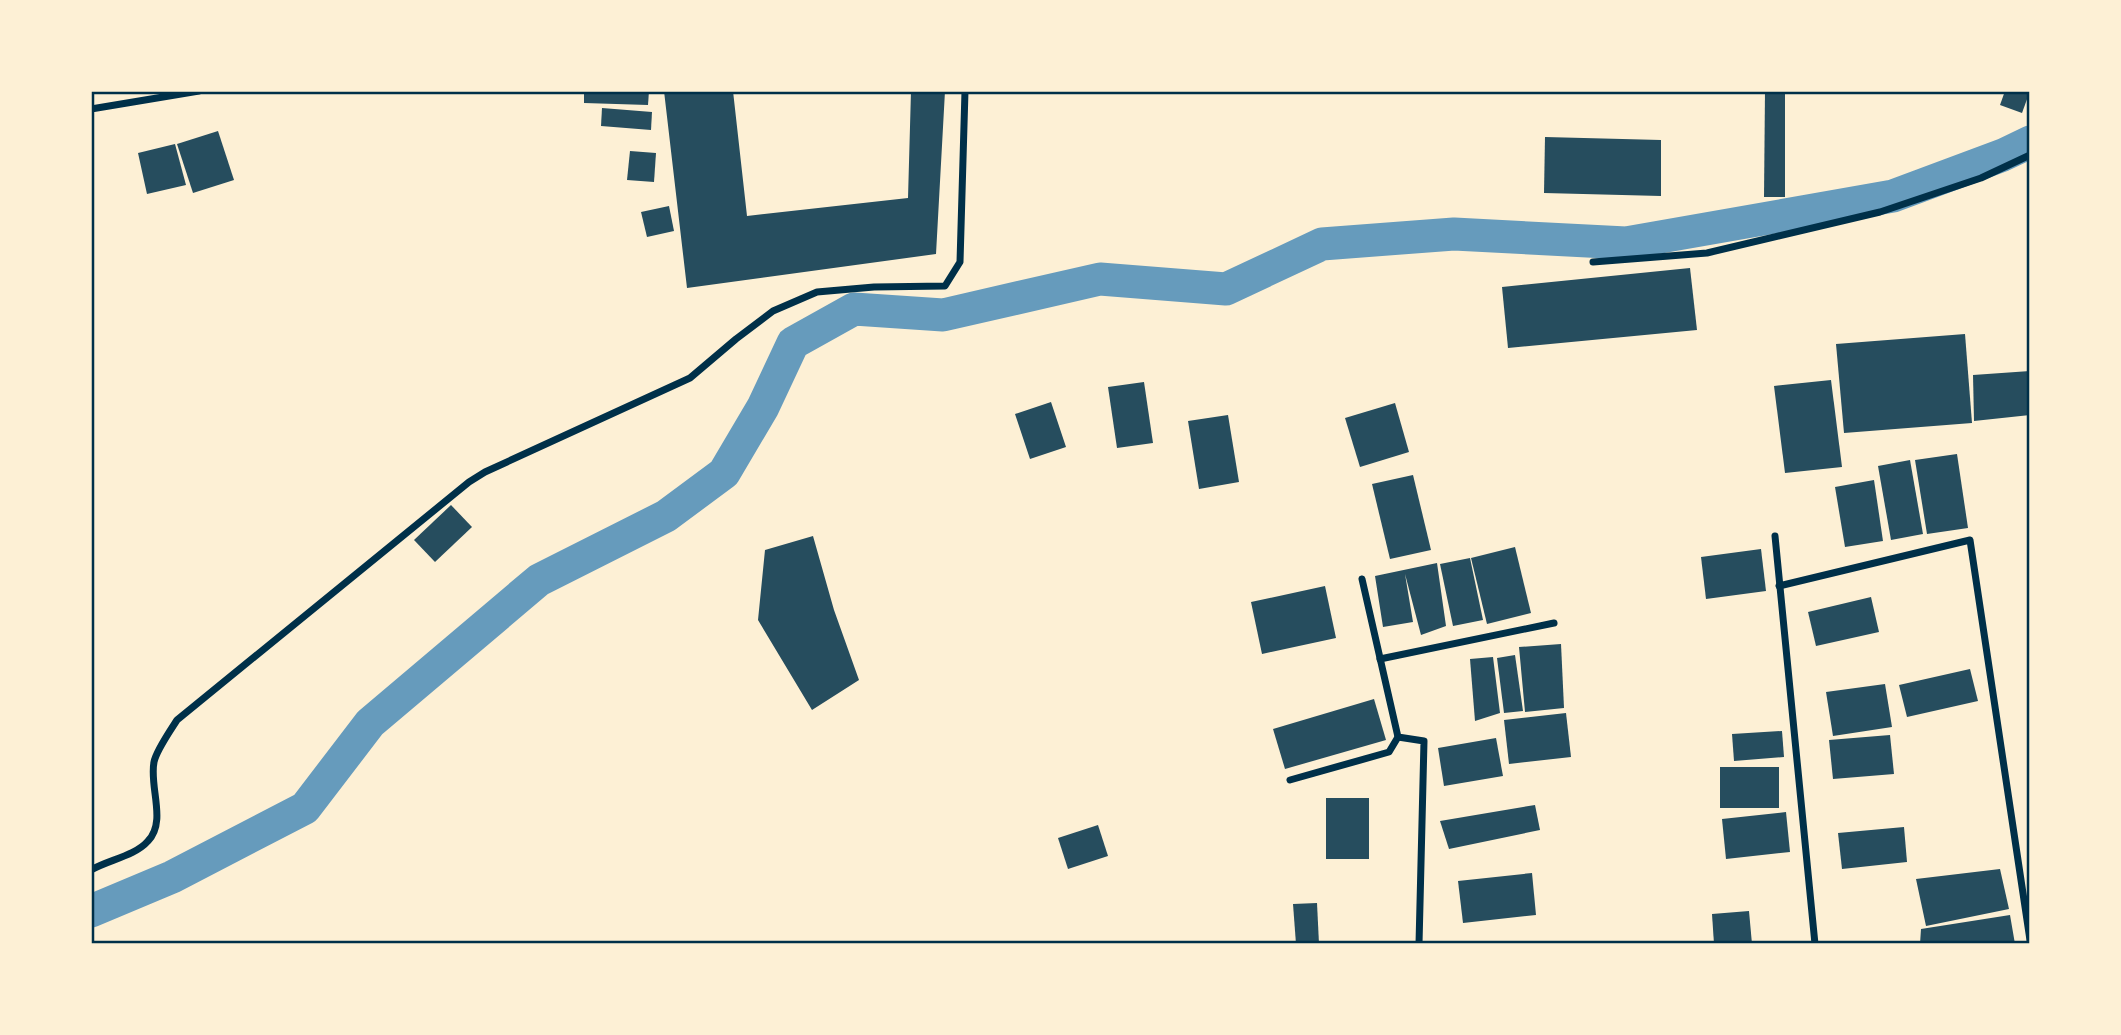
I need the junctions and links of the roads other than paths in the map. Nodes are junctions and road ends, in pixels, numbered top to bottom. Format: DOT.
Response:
graph roads {
  1 [pos="200,91"];
  2 [pos="965,91"];
  3 [pos="91,109"];
  4 [pos="2030,155"];
  5 [pos="1593,262"];
  6 [pos="1775,536"];
  7 [pos="1362,579"];
  8 [pos="1779,586"];
  9 [pos="1554,623"];
  10 [pos="1380,659"];
  11 [pos="1398,737"];
  12 [pos="1290,780"];
  13 [pos="91,870"];
  14 [pos="2030,940"];
  15 [pos="1419,944"];
  16 [pos="1815,944"];
  1 -- 3 [label="street"];
  2 -- 13 [label="street"];
  4 -- 5 [label="street"];
  6 -- 8 [label="street"];
  7 -- 10 [label="street"];
  8 -- 14 [label="street"];
  8 -- 16 [label="street"];
  9 -- 10 [label="street"];
  10 -- 11 [label="street"];
  11 -- 12 [label="street"];
  11 -- 15 [label="street"];
}
